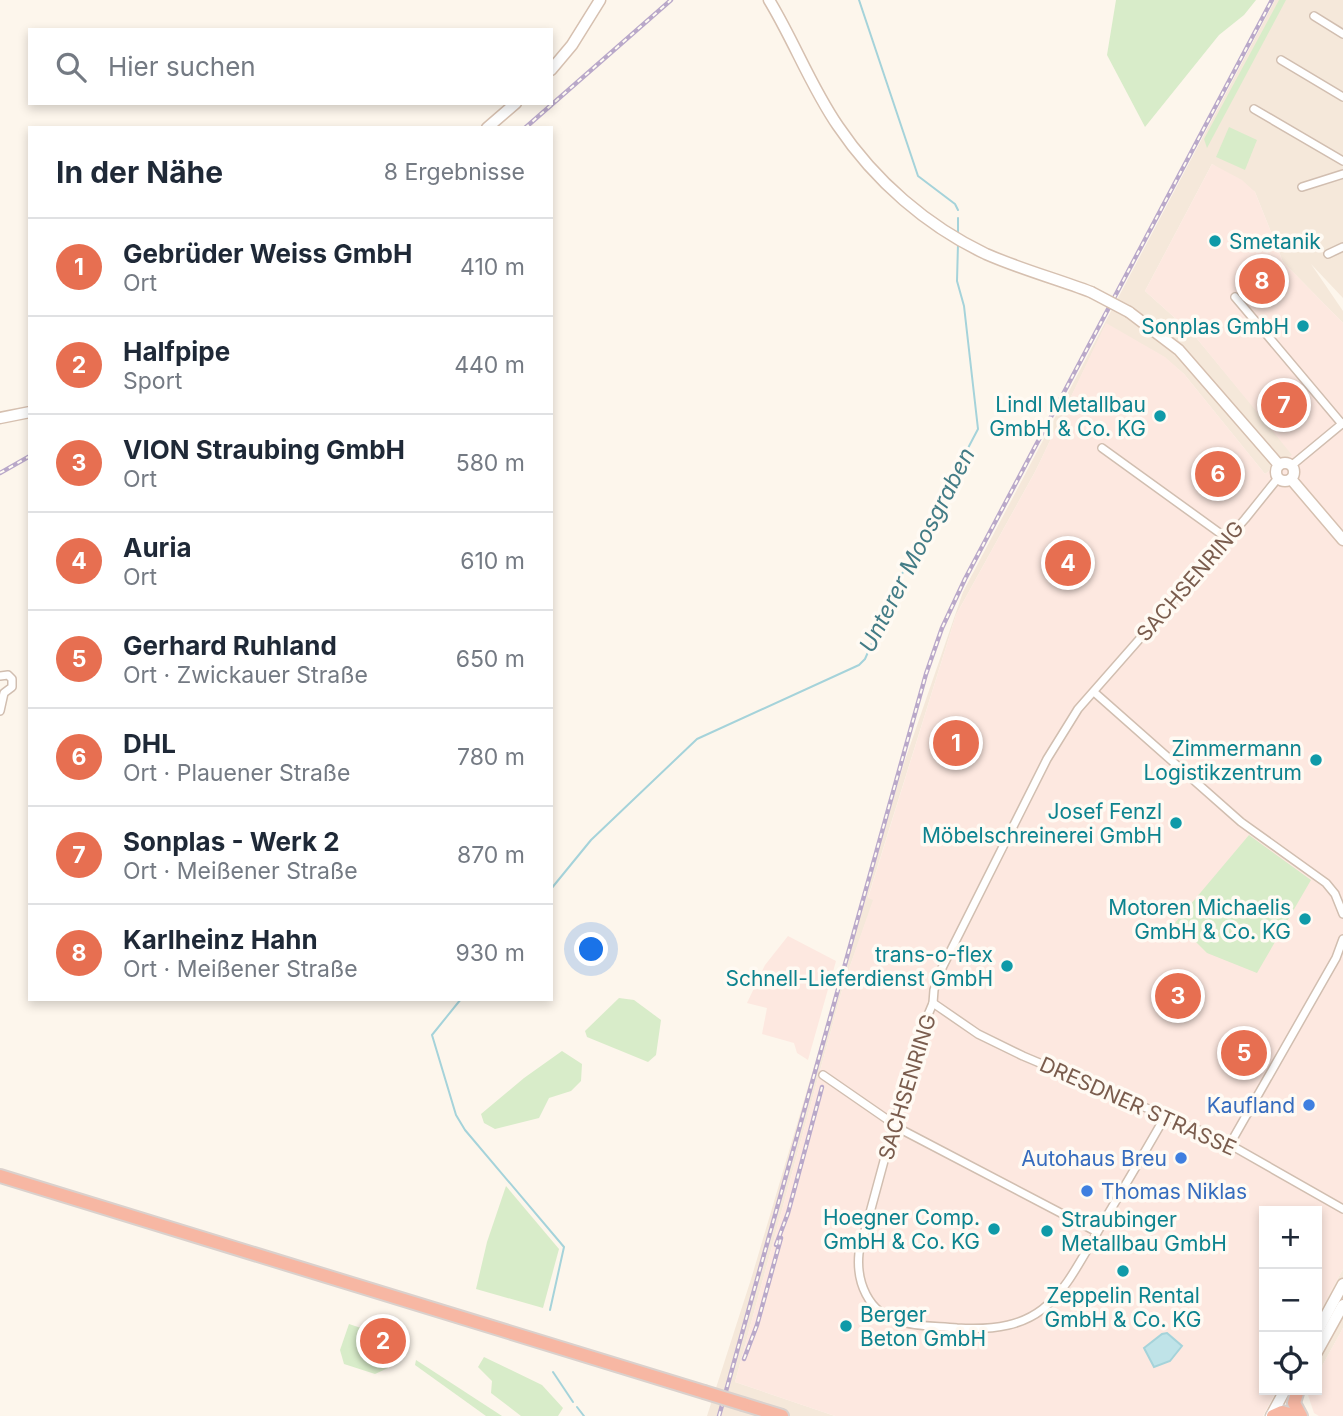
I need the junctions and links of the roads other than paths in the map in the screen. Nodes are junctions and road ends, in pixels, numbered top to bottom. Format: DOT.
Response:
graph roads {
  1 [pos="600,0"];
  2 [pos="769,0"];
  3 [pos="1314,16"];
  4 [pos="1343,34"];
  5 [pos="1281,60"];
  6 [pos="553,68"];
  7 [pos="1343,97"];
  8 [pos="514,105"];
  9 [pos="1254,109"];
  10 [pos="489,126"];
  11 [pos="1343,161"];
  12 [pos="1343,174"];
  13 [pos="1302,187"];
  14 [pos="1343,247"];
  15 [pos="1328,254"];
  16 [pos="1234,297"];
  17 [pos="28,412"];
  18 [pos="0,418"];
  19 [pos="1342,424"];
  20 [pos="1102,448"];
  21 [pos="1279,465"];
  22 [pos="1291,466"];
  23 [pos="1278,478"];
  24 [pos="1291,479"];
  25 [pos="1228,539"];
  26 [pos="1343,540"];
  27 [pos="4,675"];
  28 [pos="2,692"];
  29 [pos="1094,692"];
  30 [pos="0,711"];
  31 [pos="1343,914"];
  32 [pos="1343,939"];
  33 [pos="933,1003"];
  34 [pos="823,1075"];
  35 [pos="1166,1115"];
  36 [pos="894,1124"];
  37 [pos="1230,1144"];
  38 [pos="0,1176"];
  39 [pos="1343,1209"];
  40 [pos="1097,1232"];
  41 [pos="1343,1284"];
  42 [pos="1343,1305"];
  43 [pos="1322,1323"];
  44 [pos="1322,1343"];
  45 [pos="1283,1395"];
  46 [pos="1292,1395"];
  47 [pos="1295,1395"];
  48 [pos="1278,1413"];
  49 [pos="782,1416"];
  50 [pos="1298,1416"];
  1 -- 6 [label="street"];
  2 -- 21 [label="street, bridge"];
  3 -- 4 [label="street"];
  5 -- 7 [label="street"];
  8 -- 10 [label="street"];
  9 -- 11 [label="street"];
  12 -- 13 [label="street"];
  14 -- 15 [label="street"];
  16 -- 19 [label="street"];
  17 -- 18 [label="street"];
  19 -- 22 [label="street"];
  20 -- 25 [label="street"];
  21 -- 22 [label="street"];
  21 -- 23 [label="street"];
  22 -- 24 [label="street"];
  23 -- 24 [label="street"];
  23 -- 25 [label="street, SACHSENRING"];
  24 -- 26 [label="street"];
  25 -- 29 [label="street, SACHSENRING"];
  27 -- 28 [label="street"];
  28 -- 30 [label="street"];
  29 -- 31 [label="street"];
  29 -- 33 [label="street, SACHSENRING"];
  32 -- 37 [label="street"];
  33 -- 35 [label="street, DRESDNER STRASSE"];
  33 -- 36 [label="street, SACHSENRING"];
  34 -- 36 [label="street"];
  35 -- 37 [label="street, DRESDNER STRASSE"];
  35 -- 40 [label="street, SACHSENRING"];
  36 -- 40 [label="street"];
  36 -- 40 [label="street, SACHSENRING"];
  37 -- 39 [label="street, DRESDNER STRASSE"];
  38 -- 49 [label="highway, bridge"];
  41 -- 43 [label="street"];
  42 -- 44 [label="street"];
  45 -- 48 [label="street"];
  46 -- 48 [label="street"];
  47 -- 50 [label="highway"];
  48 -- 50 [label="highway"];
}
